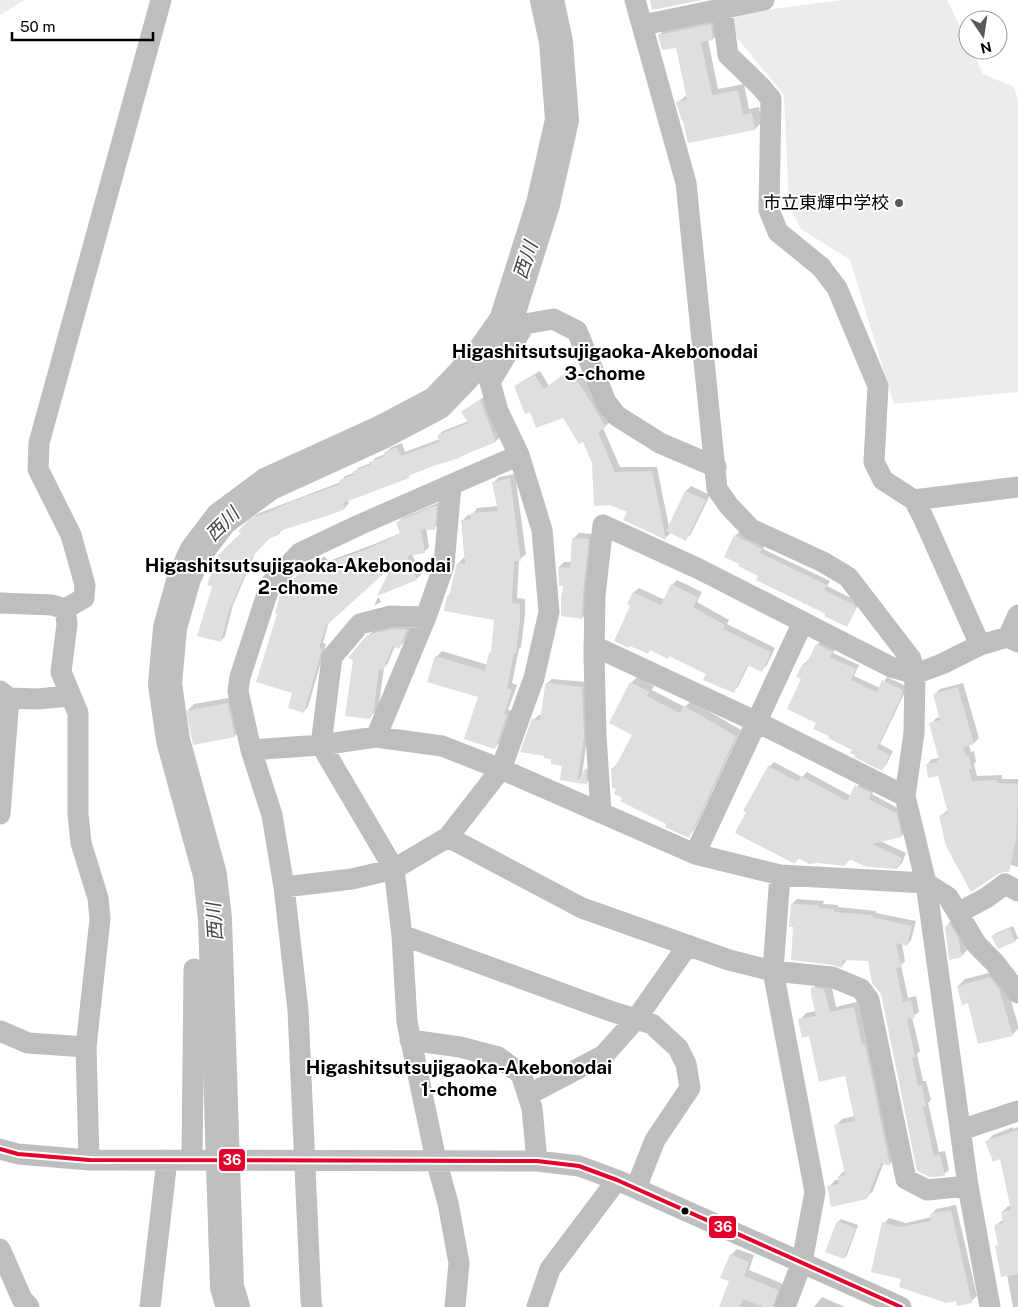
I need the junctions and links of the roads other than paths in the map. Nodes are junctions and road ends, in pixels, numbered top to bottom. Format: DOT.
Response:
graph roads {
  1 [pos="161,0"];
  2 [pos="635,0"];
  3 [pos="764,0"];
  4 [pos="722,9"];
  5 [pos="642,25"];
  6 [pos="519,455"];
  7 [pos="716,467"];
  8 [pos="451,486"];
  9 [pos="1018,487"];
  10 [pos="914,500"];
  11 [pos="0,603"];
  12 [pos="65,609"];
  13 [pos="1018,615"];
  14 [pos="426,617"];
  15 [pos="803,622"];
  16 [pos="1013,639"];
  17 [pos="980,645"];
  18 [pos="594,646"];
  19 [pos="915,674"];
  20 [pos="4,694"];
  21 [pos="70,696"];
  22 [pos="757,722"];
  23 [pos="376,736"];
  24 [pos="321,744"];
  25 [pos="252,750"];
  26 [pos="500,768"];
  27 [pos="905,796"];
  28 [pos="601,813"];
  29 [pos="0,814"];
  30 [pos="448,837"];
  31 [pos="695,854"];
  32 [pos="394,869"];
  33 [pos="780,875"];
  34 [pos="926,883"];
  35 [pos="284,887"];
  36 [pos="1018,891"];
  37 [pos="958,913"];
  38 [pos="402,935"];
  39 [pos="688,945"];
  40 [pos="194,969"];
  41 [pos="772,971"];
  42 [pos="1018,993"];
  43 [pos="636,1019"];
  44 [pos="0,1031"];
  45 [pos="410,1040"];
  46 [pos="86,1047"];
  47 [pos="528,1095"];
  48 [pos="1018,1110"];
  49 [pos="961,1130"];
  50 [pos="0,1149"];
  51 [pos="304,1159"];
  52 [pos="89,1160"];
  53 [pos="167,1160"];
  54 [pos="192,1160"];
  55 [pos="436,1160"];
  56 [pos="537,1161"];
  57 [pos="627,1184"];
  58 [pos="968,1186"];
  59 [pos="0,1249"];
  60 [pos="802,1262"];
  61 [pos="29,1307"];
  62 [pos="150,1307"];
  63 [pos="312,1307"];
  64 [pos="455,1307"];
  65 [pos="537,1307"];
  66 [pos="785,1307"];
  67 [pos="901,1307"];
  68 [pos="990,1307"];
  1 -- 12 [label="street"];
  2 -- 5 [label="street"];
  3 -- 4 [label="street"];
  4 -- 5 [label="street"];
  4 -- 10 [label="street"];
  5 -- 7 [label="street"];
  6 -- 7 [label="street"];
  6 -- 8 [label="street"];
  6 -- 26 [label="street"];
  7 -- 19 [label="street"];
  8 -- 14 [label="street"];
  8 -- 25 [label="street"];
  9 -- 10 [label="street"];
  10 -- 17 [label="street"];
  11 -- 12 [label="street"];
  12 -- 21 [label="street"];
  13 -- 16 [label="street"];
  14 -- 23 [label="street"];
  14 -- 24 [label="street"];
  15 -- 18 [label="street"];
  15 -- 19 [label="street"];
  15 -- 22 [label="street"];
  16 -- 17 [label="street"];
  17 -- 19 [label="street"];
  18 -- 22 [label="street"];
  18 -- 28 [label="street"];
  19 -- 27 [label="street"];
  20 -- 21 [label="street"];
  20 -- 29 [label="street"];
  21 -- 46 [label="street"];
  22 -- 27 [label="street"];
  22 -- 31 [label="street"];
  23 -- 24 [label="street"];
  23 -- 26 [label="street"];
  24 -- 25 [label="street"];
  24 -- 32 [label="street"];
  25 -- 35 [label="street"];
  26 -- 28 [label="street"];
  26 -- 30 [label="street"];
  27 -- 34 [label="street"];
  28 -- 31 [label="street"];
  30 -- 32 [label="street"];
  30 -- 39 [label="street"];
  31 -- 33 [label="street"];
  32 -- 35 [label="street"];
  32 -- 38 [label="street"];
  33 -- 34 [label="street"];
  33 -- 41 [label="street"];
  34 -- 37 [label="street"];
  34 -- 49 [label="street"];
  35 -- 51 [label="street"];
  36 -- 37 [label="street"];
  37 -- 42 [label="street"];
  38 -- 43 [label="street"];
  38 -- 45 [label="street"];
  39 -- 41 [label="street"];
  39 -- 43 [label="street"];
  40 -- 54 [label="street"];
  41 -- 58 [label="street"];
  41 -- 60 [label="street"];
  43 -- 47 [label="street"];
  43 -- 57 [label="street"];
  44 -- 46 [label="street"];
  45 -- 47 [label="street"];
  45 -- 55 [label="street"];
  46 -- 52 [label="street"];
  47 -- 56 [label="street"];
  48 -- 49 [label="street"];
  49 -- 58 [label="street"];
  50 -- 52 [label="street"];
  51 -- 54 [label="street"];
  51 -- 55 [label="street"];
  51 -- 63 [label="street"];
  52 -- 53 [label="street"];
  53 -- 54 [label="street"];
  53 -- 62 [label="street"];
  55 -- 56 [label="street"];
  55 -- 64 [label="street"];
  56 -- 57 [label="street"];
  57 -- 60 [label="street"];
  57 -- 65 [label="street"];
  58 -- 68 [label="street"];
  59 -- 61 [label="street"];
  60 -- 66 [label="street"];
  60 -- 67 [label="street"];
}
